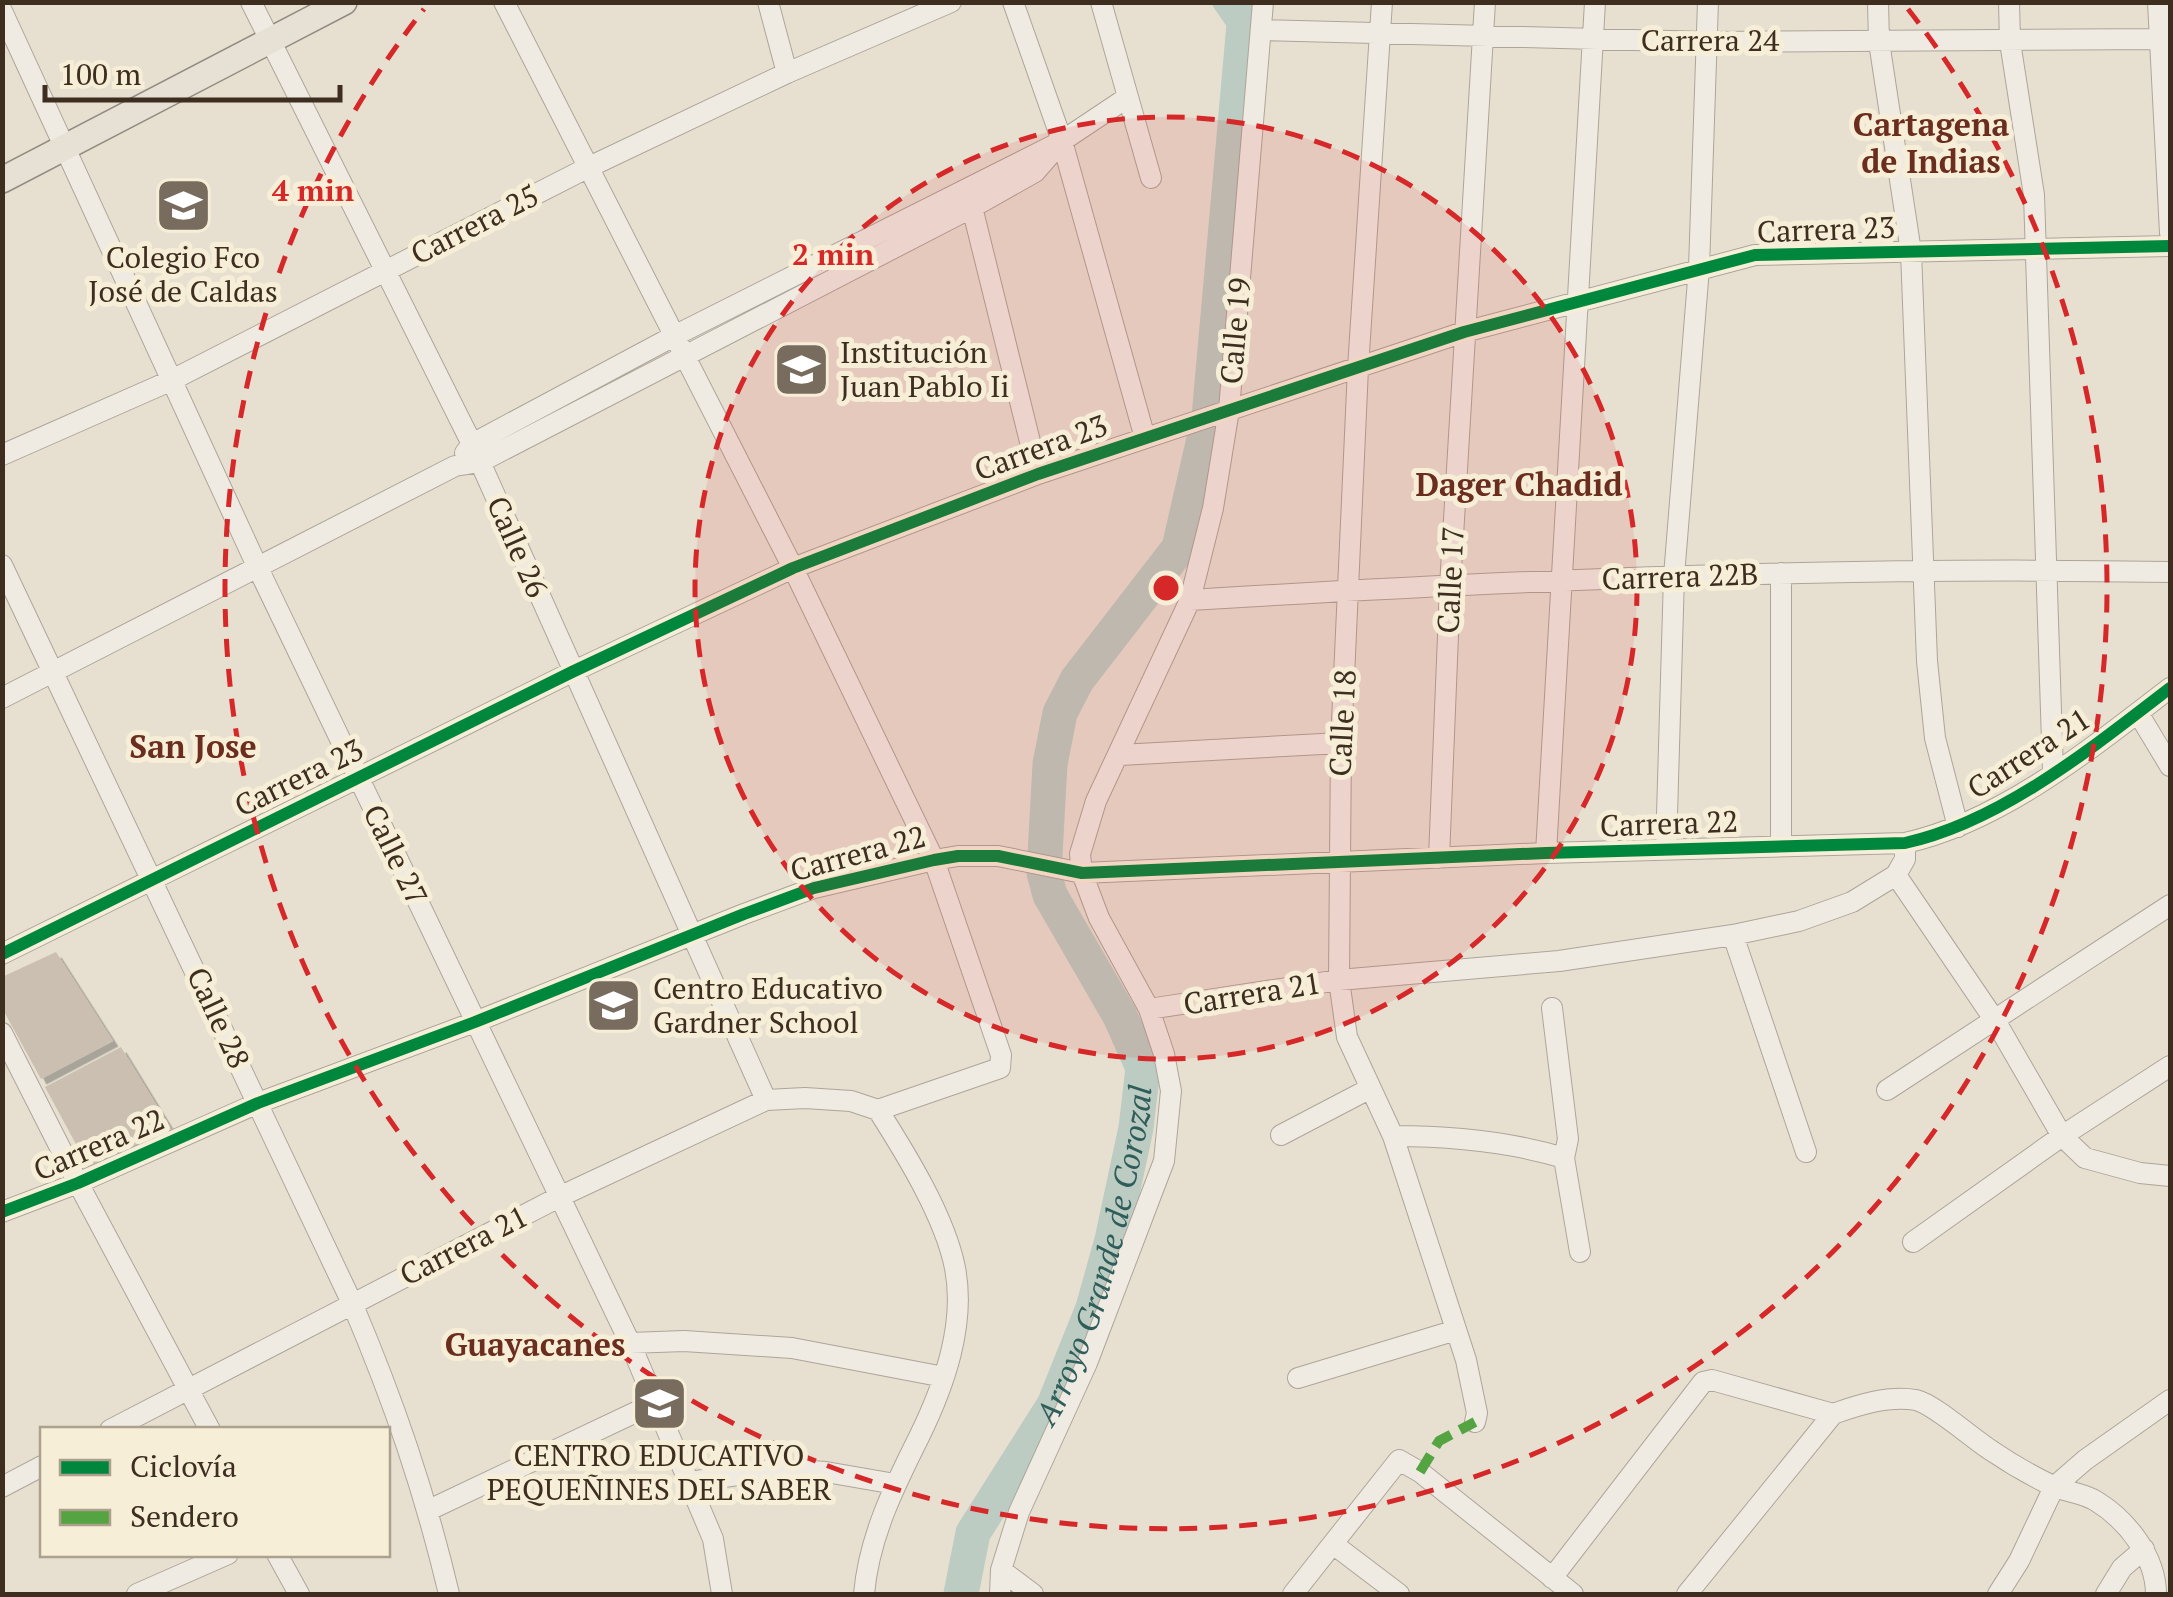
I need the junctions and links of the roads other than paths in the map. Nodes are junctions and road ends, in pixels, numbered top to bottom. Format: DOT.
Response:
graph roads {
  1 [pos="251,2"];
  2 [pos="344,2"];
  3 [pos="504,2"];
  4 [pos="768,2"];
  5 [pos="1012,2"];
  6 [pos="1101,2"];
  7 [pos="1263,2"];
  8 [pos="1382,2"];
  9 [pos="1484,2"];
  10 [pos="1595,2"];
  11 [pos="1708,2"];
  12 [pos="1878,2"];
  13 [pos="2010,2"];
  14 [pos="2158,2"];
  15 [pos="944,4"];
  16 [pos="2,11"];
  17 [pos="1262,30"];
  18 [pos="1380,31"];
  19 [pos="1484,34"];
  20 [pos="1594,40"];
  21 [pos="2159,40"];
  22 [pos="272,41"];
  23 [pos="1707,42"];
  24 [pos="1879,42"];
  25 [pos="2010,42"];
  26 [pos="787,74"];
  27 [pos="1128,97"];
  28 [pos="1062,141"];
  29 [pos="67,149"];
  30 [pos="587,168"];
  31 [pos="1151,178"];
  32 [pos="2,180"];
  33 [pos="969,198"];
  34 [pos="2170,234"];
  35 [pos="2170,246"];
  36 [pos="2036,251"];
  37 [pos="1911,252"];
  38 [pos="1699,268"];
  39 [pos="386,270"];
  40 [pos="1580,302"];
  41 [pos="1464,332"];
  42 [pos="674,336"];
  43 [pos="684,357"];
  44 [pos="1358,368"];
  45 [pos="170,381"];
  46 [pos="1221,413"];
  47 [pos="1145,438"];
  48 [pos="476,453"];
  49 [pos="2,455"];
  50 [pos="1038,474"];
  51 [pos="2,564"];
  52 [pos="257,566"];
  53 [pos="792,568"];
  54 [pos="1924,570"];
  55 [pos="2044,570"];
  56 [pos="2170,572"];
  57 [pos="1781,573"];
  58 [pos="1674,576"];
  59 [pos="1562,581"];
  60 [pos="1450,586"];
  61 [pos="1350,590"];
  62 [pos="1190,600"];
  63 [pos="51,671"];
  64 [pos="572,672"];
  65 [pos="2170,688"];
  66 [pos="2,698"];
  67 [pos="2138,713"];
  68 [pos="1341,743"];
  69 [pos="1120,755"];
  70 [pos="2170,766"];
  71 [pos="2052,772"];
  72 [pos="358,777"];
  73 [pos="1958,827"];
  74 [pos="1905,843"];
  75 [pos="1781,845"];
  76 [pos="1666,849"];
  77 [pos="1546,853"];
  78 [pos="1438,858"];
  79 [pos="934,860"];
  80 [pos="1338,864"];
  81 [pos="1082,872"];
  82 [pos="1896,875"];
  83 [pos="153,879"];
  84 [pos="2170,905"];
  85 [pos="1733,935"];
  86 [pos="691,937"];
  87 [pos="2,954"];
  88 [pos="1339,980"];
  89 [pos="1552,1008"];
  90 [pos="1149,1010"];
  91 [pos="474,1022"];
  92 [pos="1996,1022"];
  93 [pos="2,1033"];
  94 [pos="2170,1066"];
  95 [pos="1369,1089"];
  96 [pos="1887,1090"];
  97 [pos="766,1100"];
  98 [pos="258,1103"];
  99 [pos="878,1110"];
  100 [pos="1281,1135"];
  101 [pos="1393,1136"];
  102 [pos="2062,1136"];
  103 [pos="1806,1152"];
  104 [pos="1564,1158"];
  105 [pos="2170,1176"];
  106 [pos="78,1184"];
  107 [pos="558,1198"];
  108 [pos="2,1212"];
  109 [pos="1912,1242"];
  110 [pos="1580,1252"];
  111 [pos="352,1303"];
  112 [pos="1454,1330"];
  113 [pos="630,1343"];
  114 [pos="944,1377"];
  115 [pos="1298,1378"];
  116 [pos="188,1388"];
  117 [pos="2170,1400"];
  118 [pos="655,1403"];
  119 [pos="1833,1414"];
  120 [pos="1476,1422"];
  121 [pos="116,1427"];
  122 [pos="208,1427"];
  123 [pos="40,1467"];
  124 [pos="690,1482"];
  125 [pos="895,1484"];
  126 [pos="2054,1486"];
  127 [pos="2,1487"];
  128 [pos="429,1510"];
  129 [pos="1333,1544"];
  130 [pos="2144,1549"];
  131 [pos="222,1557"];
  132 [pos="279,1557"];
  133 [pos="1001,1570"];
  134 [pos="1552,1578"];
  135 [pos="2161,1587"];
  136 [pos="149,1592"];
  137 [pos="299,1594"];
  138 [pos="449,1594"];
  139 [pos="722,1594"];
  140 [pos="864,1594"];
  141 [pos="1000,1594"];
  142 [pos="1033,1594"];
  143 [pos="1293,1594"];
  144 [pos="1399,1594"];
  145 [pos="1573,1594"];
  146 [pos="1686,1594"];
  147 [pos="1998,1594"];
  148 [pos="2106,1594"];
  1 -- 22 [label="street, Calle 26"];
  2 -- 22 [label="main road"];
  3 -- 30 [label="street"];
  4 -- 26 [label="street"];
  5 -- 28 [label="street"];
  6 -- 27 [label="street"];
  7 -- 17 [label="street, Calle 19"];
  8 -- 18 [label="street, Calle 18"];
  9 -- 19 [label="street, Calle 17"];
  10 -- 20 [label="street"];
  11 -- 23 [label="street"];
  12 -- 24 [label="street"];
  13 -- 25 [label="street"];
  14 -- 21 [label="street"];
  15 -- 26 [label="street, Carrera 25"];
  16 -- 29 [label="street, Calle 27"];
  17 -- 18 [label="street, Carrera 24"];
  17 -- 46 [label="street, Calle 19"];
  18 -- 19 [label="street, Carrera 24"];
  18 -- 44 [label="street, Calle 18"];
  19 -- 20 [label="street, Carrera 24"];
  19 -- 41 [label="street, Calle 17"];
  20 -- 23 [label="street, Carrera 24"];
  20 -- 40 [label="street"];
  21 -- 25 [label="street, Carrera 24"];
  21 -- 34 [label="street"];
  22 -- 29 [label="main road"];
  22 -- 39 [label="street, Calle 26"];
  23 -- 24 [label="street, Carrera 24"];
  23 -- 38 [label="street"];
  24 -- 25 [label="street, Carrera 24"];
  24 -- 37 [label="street"];
  25 -- 36 [label="street"];
  26 -- 30 [label="street, Carrera 25"];
  27 -- 28 [label="street"];
  27 -- 31 [label="street"];
  28 -- 33 [label="street"];
  28 -- 47 [label="street"];
  29 -- 32 [label="main road"];
  29 -- 45 [label="street, Calle 27"];
  30 -- 39 [label="street, Carrera 25"];
  30 -- 42 [label="street"];
  33 -- 42 [label="street"];
  33 -- 43 [label="street"];
  33 -- 50 [label="street, Carrera 23"];
  35 -- 36 [label="street, Carrera 23"];
  36 -- 37 [label="street, Carrera 23"];
  36 -- 55 [label="street"];
  37 -- 38 [label="street, Carrera 23"];
  37 -- 54 [label="street"];
  38 -- 40 [label="street, Carrera 23"];
  38 -- 58 [label="street"];
  39 -- 45 [label="street, Carrera 25"];
  39 -- 48 [label="street, Calle 26"];
  40 -- 41 [label="street, Carrera 23"];
  40 -- 59 [label="street"];
  41 -- 44 [label="street, Carrera 23"];
  41 -- 60 [label="street, Calle 17"];
  42 -- 43 [label="street"];
  42 -- 48 [label="street"];
  43 -- 48 [label="street"];
  43 -- 53 [label="street"];
  44 -- 46 [label="street, Carrera 23"];
  44 -- 61 [label="street, Calle 18"];
  45 -- 49 [label="street, Carrera 25"];
  45 -- 52 [label="street, Calle 27"];
  46 -- 47 [label="street, Carrera 23"];
  46 -- 62 [label="street, Calle 19"];
  47 -- 50 [label="street, Carrera 23"];
  48 -- 52 [label="street"];
  48 -- 64 [label="street, Calle 26"];
  50 -- 53 [label="street, Carrera 23"];
  51 -- 63 [label="street, Calle 28"];
  52 -- 63 [label="street"];
  52 -- 72 [label="street, Calle 27"];
  53 -- 64 [label="street, Carrera 23"];
  53 -- 79 [label="street"];
  54 -- 55 [label="street, Carrera 22B"];
  54 -- 57 [label="street, Carrera 22B"];
  54 -- 73 [label="street"];
  55 -- 56 [label="street, Carrera 22B"];
  55 -- 71 [label="street"];
  57 -- 58 [label="street, Carrera 22B"];
  57 -- 75 [label="street"];
  58 -- 59 [label="street, Carrera 22B"];
  58 -- 76 [label="street"];
  59 -- 60 [label="street, Carrera 22B"];
  59 -- 77 [label="street"];
  60 -- 61 [label="street, Carrera 22B"];
  60 -- 78 [label="street, Calle 17"];
  61 -- 62 [label="street, Carrera 22B"];
  61 -- 68 [label="street, Calle 18"];
  62 -- 69 [label="street, Calle 19"];
  63 -- 66 [label="street"];
  63 -- 83 [label="street, Calle 28"];
  64 -- 72 [label="street, Carrera 23"];
  64 -- 86 [label="street, Calle 26"];
  65 -- 67 [label="street, Carrera 21"];
  67 -- 70 [label="street"];
  67 -- 71 [label="street, Carrera 21"];
  68 -- 69 [label="street"];
  68 -- 80 [label="street, Calle 18"];
  69 -- 81 [label="street, Calle 19"];
  71 -- 73 [label="street, Carrera 21"];
  72 -- 83 [label="street, Carrera 23"];
  72 -- 91 [label="street, Calle 27"];
  73 -- 74 [label="street, Carrera 21"];
  74 -- 75 [label="street, Carrera 22"];
  74 -- 82 [label="street"];
  75 -- 76 [label="street, Carrera 22"];
  76 -- 77 [label="street, Carrera 22"];
  77 -- 78 [label="street, Carrera 22"];
  78 -- 80 [label="street, Carrera 22"];
  79 -- 81 [label="street, Carrera 22"];
  79 -- 86 [label="street, Carrera 22"];
  79 -- 99 [label="street"];
  80 -- 81 [label="street, Carrera 22"];
  80 -- 88 [label="street, Calle 18"];
  81 -- 90 [label="street"];
  82 -- 85 [label="street, Carrera 21"];
  82 -- 92 [label="street"];
  83 -- 87 [label="street, Carrera 23"];
  83 -- 98 [label="street, Calle 28"];
  84 -- 92 [label="street"];
  85 -- 88 [label="street, Carrera 21"];
  85 -- 103 [label="street"];
  86 -- 91 [label="street, Carrera 22"];
  86 -- 97 [label="street, Calle 26"];
  88 -- 90 [label="street, Carrera 21"];
  88 -- 95 [label="street, Calle 18"];
  89 -- 104 [label="street"];
  90 -- 133 [label="street"];
  91 -- 98 [label="street, Carrera 22"];
  91 -- 107 [label="street, Calle 27"];
  92 -- 96 [label="street"];
  92 -- 102 [label="street"];
  93 -- 106 [label="street"];
  94 -- 102 [label="street"];
  95 -- 100 [label="street"];
  95 -- 101 [label="street, Calle 18"];
  97 -- 99 [label="street, Carrera 21"];
  97 -- 107 [label="street, Carrera 21"];
  98 -- 106 [label="street, Carrera 22"];
  98 -- 111 [label="street, Calle 28"];
  99 -- 114 [label="street"];
  101 -- 104 [label="street"];
  101 -- 112 [label="street, Calle 18"];
  102 -- 105 [label="street"];
  102 -- 109 [label="street"];
  104 -- 110 [label="street"];
  106 -- 108 [label="street, Carrera 22"];
  106 -- 116 [label="street"];
  107 -- 111 [label="street, Carrera 21"];
  107 -- 113 [label="street, Calle 27"];
  111 -- 116 [label="street, Carrera 21"];
  111 -- 128 [label="street, Calle 28"];
  112 -- 115 [label="street"];
  112 -- 120 [label="street, Calle 18"];
  113 -- 114 [label="street"];
  113 -- 118 [label="street, Calle 27"];
  114 -- 125 [label="street"];
  116 -- 121 [label="street, Carrera 21"];
  116 -- 122 [label="street"];
  117 -- 126 [label="street"];
  118 -- 124 [label="street, Calle 27"];
  118 -- 128 [label="street"];
  119 -- 126 [label="street"];
  119 -- 134 [label="street"];
  119 -- 146 [label="street"];
  123 -- 127 [label="street"];
  124 -- 125 [label="street"];
  124 -- 139 [label="street, Calle 27"];
  125 -- 140 [label="street"];
  126 -- 130 [label="street"];
  126 -- 147 [label="street"];
  128 -- 138 [label="street, Calle 28"];
  129 -- 134 [label="street"];
  129 -- 143 [label="street"];
  129 -- 144 [label="street"];
  130 -- 135 [label="street"];
  130 -- 148 [label="street"];
  131 -- 136 [label="street"];
  132 -- 137 [label="street"];
  133 -- 141 [label="street"];
  133 -- 142 [label="street"];
  134 -- 145 [label="street"];
}
